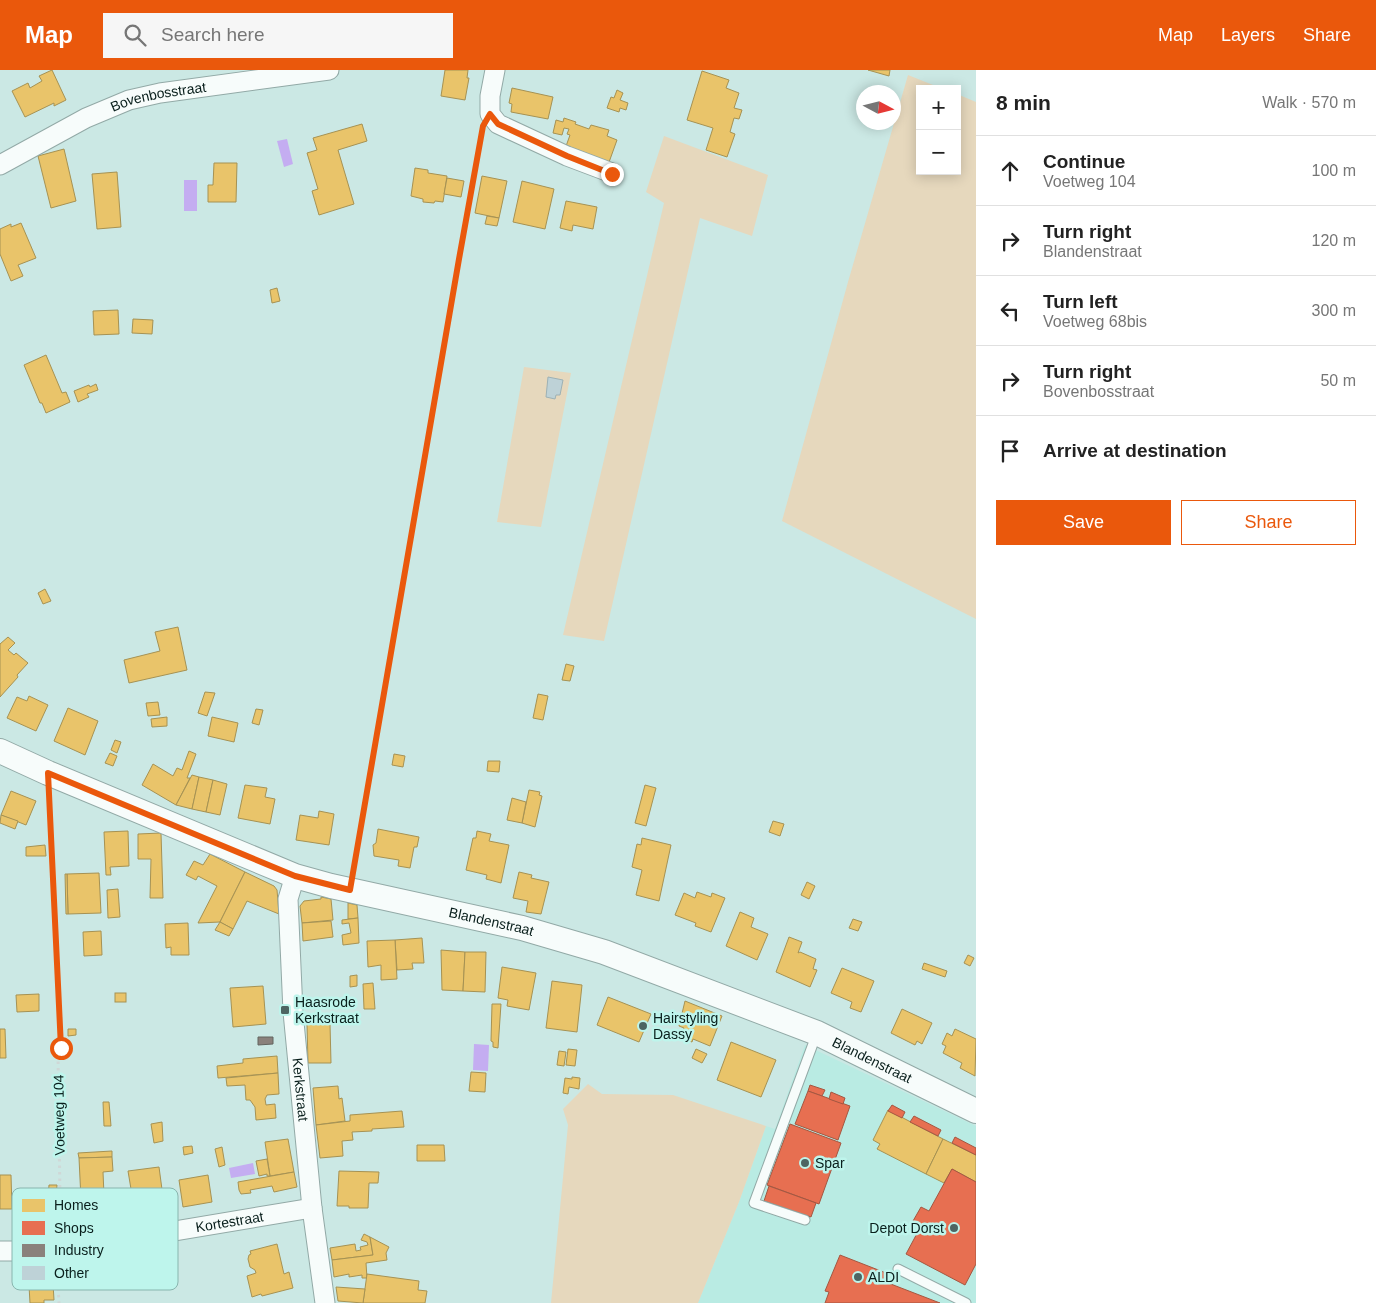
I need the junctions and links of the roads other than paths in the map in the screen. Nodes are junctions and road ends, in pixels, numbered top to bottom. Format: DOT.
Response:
graph roads {
  1 [pos="329,70"];
  2 [pos="495,70"];
  3 [pos="0,165"];
  4 [pos="612,174"];
  5 [pos="0,751"];
  6 [pos="295,876"];
  7 [pos="817,1033"];
  8 [pos="976,1111"];
  9 [pos="312,1208"];
  10 [pos="805,1220"];
  11 [pos="178,1230"];
  12 [pos="898,1269"];
  13 [pos="325,1303"];
  14 [pos="966,1303"];
  1 -- 3 [label="street, Bovenbosstraat"];
  2 -- 4 [label="street"];
  5 -- 6 [label="street, Blandenstraat"];
  6 -- 7 [label="street, Blandenstraat"];
  6 -- 9 [label="street, Kerkstraat"];
  7 -- 8 [label="street, Blandenstraat"];
  7 -- 10 [label="lane"];
  9 -- 11 [label="street, Kortestraat"];
  9 -- 13 [label="street, Kerkstraat"];
  12 -- 14 [label="lane"];
}
